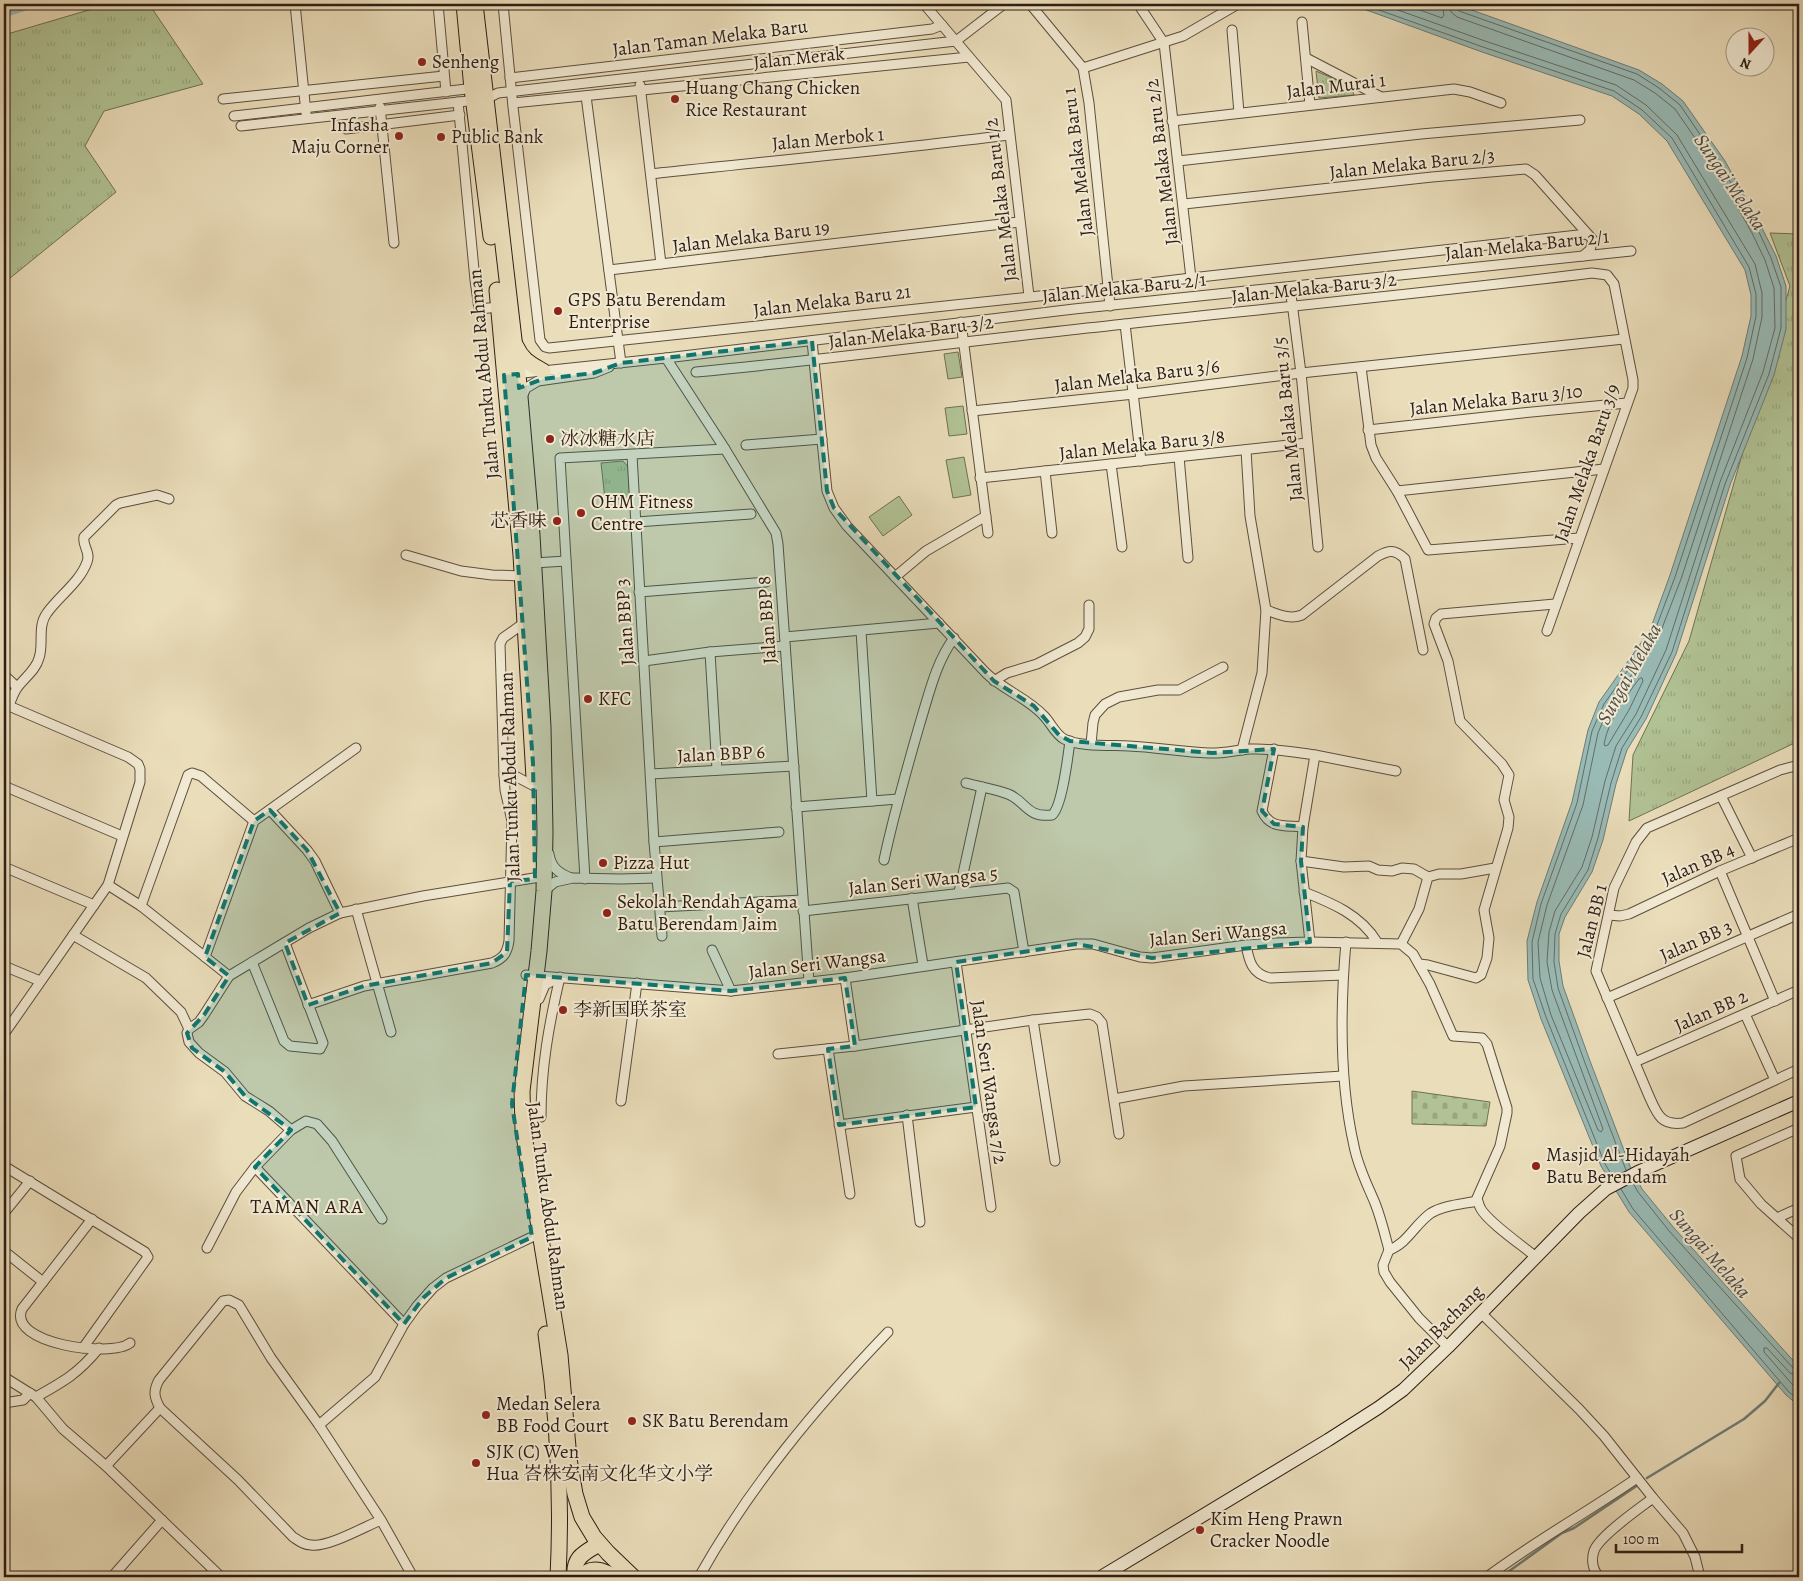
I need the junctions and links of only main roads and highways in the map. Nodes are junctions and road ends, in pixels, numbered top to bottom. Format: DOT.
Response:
graph roads {
  1 [pos="464,4"];
  2 [pos="475,4"];
  3 [pos="483,93"];
  4 [pos="514,340"];
  5 [pos="544,371"];
  6 [pos="511,374"];
  7 [pos="539,885"];
  8 [pos="531,975"];
  9 [pos="600,1544"];
  10 [pos="558,1577"];
  11 [pos="575,1577"];
  12 [pos="582,1577"];
  13 [pos="616,1577"];
  14 [pos="633,1577"];
  1 -- 3 [label="main road, Jalan Tunku Abdul Rahman"];
  2 -- 3 [label="main road, Jalan Tunku Abdul Rahman"];
  3 -- 4 [label="main road, Jalan Tunku Abdul Rahman"];
  3 -- 6 [label="main road, Jalan Tunku Abdul Rahman"];
  4 -- 5 [label="main road"];
  4 -- 6 [label="main road, Jalan Tunku Abdul Rahman"];
  6 -- 7 [label="main road, Jalan Tunku Abdul Rahman"];
  6 -- 7 [label="main road, Jalan Tunku Abdul Rahman"];
  7 -- 8 [label="main road, Jalan Tunku Abdul Rahman"];
  8 -- 9 [label="main road, Jalan Tunku Abdul Rahman"];
  8 -- 10 [label="main road, Jalan Tunku Abdul Rahman"];
  9 -- 11 [label="main road"];
  9 -- 14 [label="main road, Jalan Tunku Abdul Rahman"];
  12 -- 13 [label="main road"];
}
